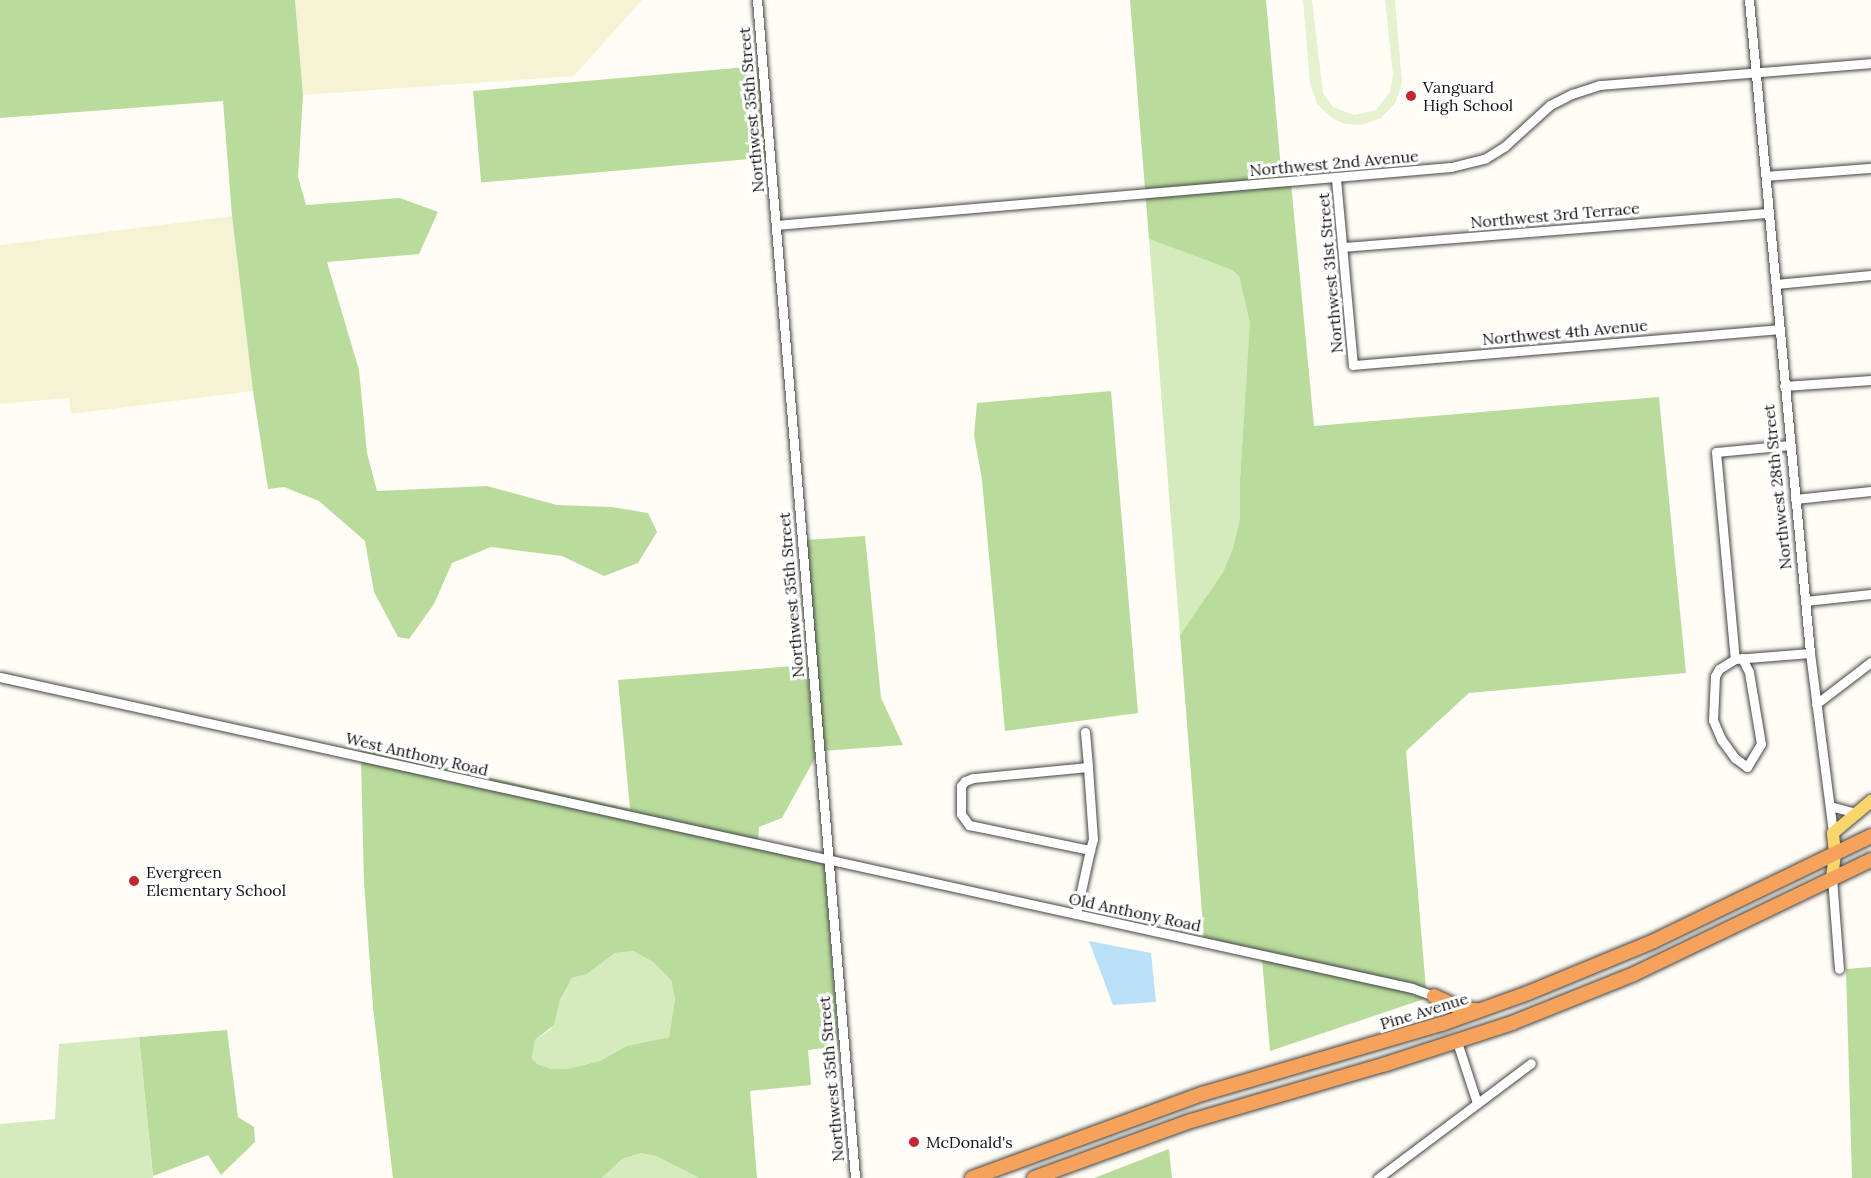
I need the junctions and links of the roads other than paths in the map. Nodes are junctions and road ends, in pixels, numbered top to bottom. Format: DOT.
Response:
graph roads {
  1 [pos="1749,0"];
  2 [pos="758,4"];
  3 [pos="1871,63"];
  4 [pos="1756,74"];
  5 [pos="1871,168"];
  6 [pos="1766,176"];
  7 [pos="1336,178"];
  8 [pos="1769,213"];
  9 [pos="776,225"];
  10 [pos="1343,248"];
  11 [pos="1871,275"];
  12 [pos="1776,284"];
  13 [pos="1779,329"];
  14 [pos="1353,365"];
  15 [pos="1871,380"];
  16 [pos="1784,386"];
  17 [pos="1790,445"];
  18 [pos="1871,491"];
  19 [pos="1795,499"];
  20 [pos="1871,594"];
  21 [pos="1805,601"];
  22 [pos="1810,653"];
  23 [pos="1738,659"];
  24 [pos="1871,662"];
  25 [pos="0,676"];
  26 [pos="1816,704"];
  27 [pos="1085,732"];
  28 [pos="1088,768"];
  29 [pos="1871,801"];
  30 [pos="1830,806"];
  31 [pos="1856,813"];
  32 [pos="1833,833"];
  33 [pos="1871,836"];
  34 [pos="1090,850"];
  35 [pos="1835,852"];
  36 [pos="828,859"];
  37 [pos="1871,860"];
  38 [pos="1832,878"];
  39 [pos="1076,914"];
  40 [pos="1690,924"];
  41 [pos="1839,969"];
  42 [pos="1575,975"];
  43 [pos="1589,993"];
  44 [pos="1434,996"];
  45 [pos="1483,1010"];
  46 [pos="1512,1023"];
  47 [pos="1442,1024"];
  48 [pos="1457,1042"];
  49 [pos="1531,1063"];
  50 [pos="1477,1103"];
  51 [pos="1139,1116"];
  52 [pos="1103,1153"];
  53 [pos="855,1178"];
  54 [pos="972,1178"];
  55 [pos="1034,1178"];
  56 [pos="1378,1178"];
  1 -- 4 [label="street, Northwest 28th Street"];
  2 -- 9 [label="street, Northwest 35th Street"];
  3 -- 4 [label="street, Northwest 2nd Avenue"];
  4 -- 6 [label="street, Northwest 28th Street"];
  4 -- 7 [label="street, Northwest 2nd Avenue"];
  5 -- 6 [label="street"];
  6 -- 8 [label="street, Northwest 28th Street"];
  7 -- 9 [label="street, Northwest 2nd Avenue"];
  7 -- 10 [label="street, Northwest 31st Street"];
  8 -- 10 [label="street, Northwest 3rd Terrace"];
  8 -- 12 [label="street, Northwest 28th Street"];
  9 -- 36 [label="street, Northwest 35th Street"];
  10 -- 14 [label="street, Northwest 31st Street"];
  11 -- 12 [label="street"];
  12 -- 13 [label="street, Northwest 28th Street"];
  13 -- 14 [label="street, Northwest 4th Avenue"];
  13 -- 16 [label="street, Northwest 28th Street"];
  15 -- 16 [label="street"];
  16 -- 17 [label="street, Northwest 28th Street"];
  17 -- 19 [label="street, Northwest 28th Street"];
  17 -- 23 [label="street"];
  18 -- 19 [label="street"];
  19 -- 21 [label="street, Northwest 28th Street"];
  20 -- 21 [label="street"];
  21 -- 22 [label="street, Northwest 28th Street"];
  22 -- 23 [label="street"];
  22 -- 26 [label="street, Northwest 28th Street"];
  23 -- 23 [label="street"];
  24 -- 26 [label="street"];
  25 -- 36 [label="street, West Anthony Road"];
  26 -- 30 [label="street, Northwest 28th Street"];
  27 -- 28 [label="street"];
  28 -- 34 [label="street"];
  28 -- 34 [label="street"];
  29 -- 31 [label="main road"];
  30 -- 31 [label="street"];
  30 -- 32 [label="street, Northwest 28th Street"];
  31 -- 32 [label="main road"];
  32 -- 35 [label="main road, Northwest 28th Street"];
  33 -- 35 [label="highway, Pine Avenue"];
  34 -- 39 [label="street"];
  35 -- 38 [label="main road, Northwest 28th Street"];
  35 -- 40 [label="highway, Pine Avenue"];
  36 -- 39 [label="street, Old Anthony Road"];
  36 -- 53 [label="street, Northwest 35th Street"];
  37 -- 38 [label="highway"];
  38 -- 41 [label="street, Northwest 28th Street"];
  38 -- 43 [label="highway"];
  39 -- 44 [label="street, Old Anthony Road"];
  40 -- 42 [label="highway, Pine Avenue"];
  40 -- 43 [label="highway"];
  42 -- 45 [label="highway, Pine Avenue"];
  42 -- 46 [label="highway"];
  43 -- 46 [label="highway"];
  44 -- 45 [label="highway"];
  44 -- 47 [label="highway"];
  45 -- 47 [label="highway, Pine Avenue"];
  45 -- 48 [label="highway"];
  46 -- 48 [label="highway"];
  47 -- 51 [label="highway, Pine Avenue"];
  48 -- 50 [label="street"];
  48 -- 52 [label="highway"];
  49 -- 50 [label="street"];
  50 -- 56 [label="street"];
  51 -- 52 [label="highway"];
  51 -- 54 [label="highway, Pine Avenue"];
  52 -- 55 [label="highway"];
}
